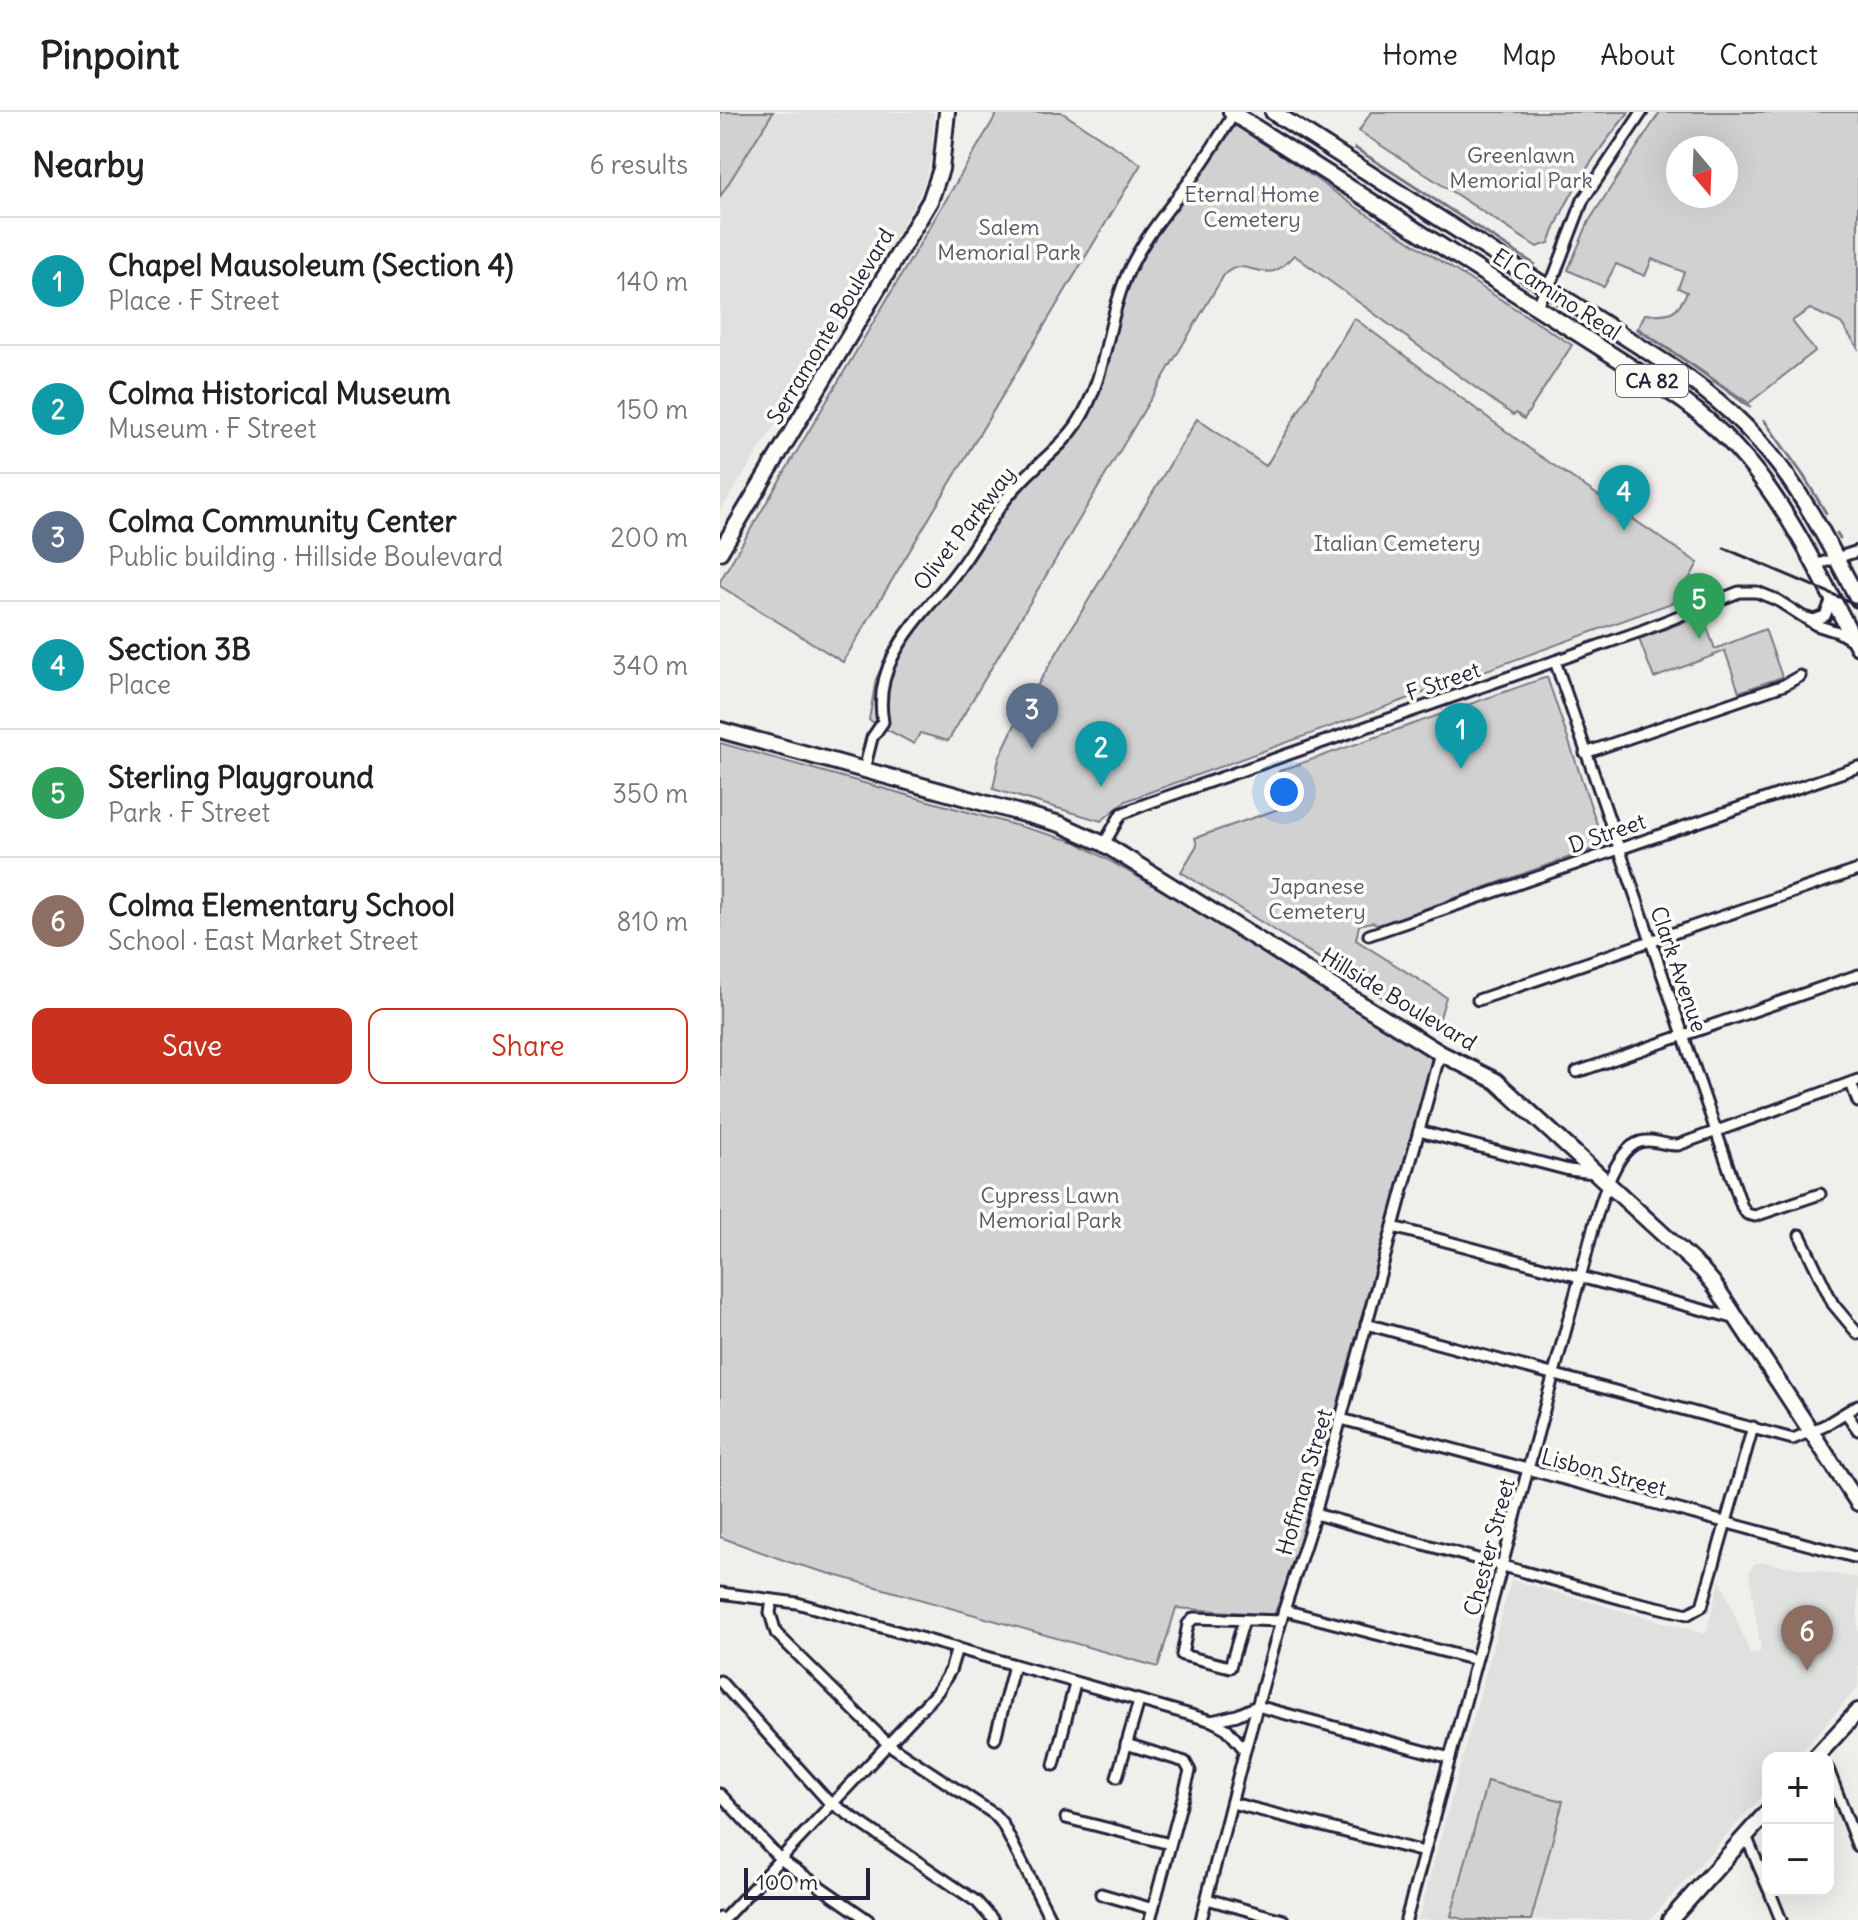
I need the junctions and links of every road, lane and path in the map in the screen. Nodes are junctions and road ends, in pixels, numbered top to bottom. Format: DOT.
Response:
graph roads {
  1 [pos="947,112"];
  2 [pos="1273,112"];
  3 [pos="1642,112"];
  4 [pos="1234,113"];
  5 [pos="1548,287"];
  6 [pos="1536,306"];
  7 [pos="1858,551"];
  8 [pos="720,552"];
  9 [pos="1837,558"];
  10 [pos="1815,565"];
  11 [pos="1832,598"];
  12 [pos="1858,599"];
  13 [pos="1804,617"];
  14 [pos="1857,645"];
  15 [pos="1555,661"];
  16 [pos="1800,676"];
  17 [pos="720,730"];
  18 [pos="1585,753"];
  19 [pos="1858,767"];
  20 [pos="864,770"];
  21 [pos="1104,844"];
  22 [pos="1618,848"];
  23 [pos="1858,870"];
  24 [pos="1369,935"];
  25 [pos="1651,942"];
  26 [pos="1858,975"];
  27 [pos="1478,1000"];
  28 [pos="1683,1036"];
  29 [pos="1440,1053"];
  30 [pos="1577,1072"];
  31 [pos="1855,1082"];
  32 [pos="1858,1102"];
  33 [pos="1419,1131"];
  34 [pos="1716,1132"];
  35 [pos="1602,1178"];
  36 [pos="1820,1194"];
  37 [pos="1393,1227"];
  38 [pos="1800,1235"];
  39 [pos="1580,1277"];
  40 [pos="1737,1319"];
  41 [pos="1366,1324"];
  42 [pos="1858,1334"];
  43 [pos="1554,1375"];
  44 [pos="1858,1405"];
  45 [pos="1846,1413"];
  46 [pos="1341,1419"];
  47 [pos="1753,1427"];
  48 [pos="1858,1430"];
  49 [pos="1811,1433"];
  50 [pos="1528,1470"];
  51 [pos="1858,1503"];
  52 [pos="1315,1514"];
  53 [pos="1725,1524"];
  54 [pos="1858,1558"];
  55 [pos="1502,1565"];
  56 [pos="720,1593"];
  57 [pos="772,1600"];
  58 [pos="1284,1610"];
  59 [pos="1244,1620"];
  60 [pos="1281,1621"];
  61 [pos="957,1648"];
  62 [pos="1476,1660"];
  63 [pos="1014,1665"];
  64 [pos="720,1681"];
  65 [pos="1075,1684"];
  66 [pos="1139,1701"];
  67 [pos="1257,1706"];
  68 [pos="1858,1711"];
  69 [pos="1212,1721"];
  70 [pos="995,1739"];
  71 [pos="888,1744"];
  72 [pos="1126,1744"];
  73 [pos="1245,1750"];
  74 [pos="1823,1752"];
  75 [pos="1450,1758"];
  76 [pos="1054,1765"];
  77 [pos="1117,1777"];
  78 [pos="1834,1781"];
  79 [pos="720,1794"];
  80 [pos="1232,1803"];
  81 [pos="832,1804"];
  82 [pos="1066,1818"];
  83 [pos="1762,1818"];
  84 [pos="1854,1823"];
  85 [pos="1746,1836"];
  86 [pos="1170,1844"];
  87 [pos="1858,1847"];
  88 [pos="1424,1852"];
  89 [pos="780,1859"];
  90 [pos="1762,1875"];
  91 [pos="1101,1894"];
  92 [pos="1771,1896"];
  93 [pos="1207,1899"];
  94 [pos="1153,1909"];
  95 [pos="721,1919"];
  96 [pos="868,1920"];
  97 [pos="993,1920"];
  98 [pos="1051,1920"];
  99 [pos="1150,1920"];
  100 [pos="1201,1920"];
  101 [pos="1283,1920"];
  102 [pos="1406,1920"];
  103 [pos="1670,1920"];
  104 [pos="1781,1920"];
  1 -- 8 [label="main road, Serramonte Boulevard"];
  2 -- 5 [label="main road, El Camino Real / CA 82"];
  3 -- 5 [label="street"];
  4 -- 6 [label="main road, El Camino Real / CA 82"];
  4 -- 20 [label="street, Olivet Parkway"];
  5 -- 6 [label="street"];
  5 -- 9 [label="main road, El Camino Real / CA 82"];
  6 -- 10 [label="main road, El Camino Real / CA 82"];
  7 -- 9 [label="street"];
  9 -- 10 [label="street"];
  9 -- 12 [label="main road, El Camino Real / CA 82"];
  10 -- 11 [label="main road, El Camino Real / CA 82"];
  11 -- 13 [label="street"];
  11 -- 14 [label="main road, El Camino Real / CA 82"];
  13 -- 14 [label="street, F Street"];
  13 -- 15 [label="street, F Street"];
  15 -- 18 [label="street, Clark Avenue"];
  15 -- 21 [label="street, F Street"];
  16 -- 18 [label="street"];
  17 -- 20 [label="main road, Hillside Boulevard"];
  18 -- 22 [label="street, Clark Avenue"];
  19 -- 22 [label="street, D Street"];
  20 -- 21 [label="main road, Hillside Boulevard"];
  21 -- 29 [label="main road, Hillside Boulevard"];
  22 -- 24 [label="street, D Street"];
  22 -- 25 [label="street, Clark Avenue"];
  23 -- 25 [label="street"];
  25 -- 27 [label="street"];
  25 -- 28 [label="street, Clark Avenue"];
  26 -- 28 [label="street"];
  28 -- 30 [label="street"];
  28 -- 34 [label="street, Clark Avenue"];
  29 -- 33 [label="street, Hoffman Street"];
  29 -- 35 [label="main road, Hillside Boulevard"];
  31 -- 32 [label="street"];
  31 -- 34 [label="street"];
  33 -- 35 [label="street"];
  33 -- 37 [label="street, Hoffman Street"];
  34 -- 35 [label="street, Chester Street"];
  34 -- 36 [label="street, Clark Avenue"];
  35 -- 39 [label="street, Chester Street"];
  35 -- 40 [label="main road, Hillside Boulevard"];
  37 -- 39 [label="street"];
  37 -- 41 [label="street, Hoffman Street"];
  38 -- 42 [label="street"];
  39 -- 40 [label="street"];
  39 -- 43 [label="street, Chester Street"];
  40 -- 49 [label="main road, Hillside Boulevard"];
  41 -- 43 [label="street"];
  41 -- 46 [label="street, Hoffman Street"];
  43 -- 47 [label="street"];
  43 -- 50 [label="street, Chester Street"];
  44 -- 45 [label="street"];
  45 -- 48 [label="street"];
  45 -- 49 [label="street"];
  46 -- 50 [label="street, Lisbon Street"];
  46 -- 52 [label="street, Hoffman Street"];
  47 -- 49 [label="street"];
  47 -- 53 [label="street"];
  49 -- 51 [label="main road, Hillside Boulevard"];
  50 -- 53 [label="street, Lisbon Street"];
  50 -- 55 [label="street, Chester Street"];
  52 -- 55 [label="street"];
  52 -- 58 [label="street, Hoffman Street"];
  53 -- 54 [label="street, Lisbon Street"];
  53 -- 55 [label="street"];
  55 -- 62 [label="street, Chester Street"];
  56 -- 57 [label="street"];
  57 -- 61 [label="street"];
  57 -- 71 [label="street"];
  58 -- 60 [label="street, Hoffman Street"];
  58 -- 62 [label="street"];
  59 -- 59 [label="street"];
  59 -- 60 [label="street"];
  60 -- 67 [label="street, Hoffman Street"];
  61 -- 63 [label="street"];
  61 -- 71 [label="street"];
  62 -- 75 [label="street, Chester Street"];
  63 -- 65 [label="street"];
  63 -- 70 [label="street"];
  64 -- 81 [label="street"];
  65 -- 66 [label="street"];
  65 -- 76 [label="street"];
  66 -- 69 [label="street"];
  66 -- 72 [label="street"];
  67 -- 69 [label="street"];
  67 -- 73 [label="street, Hoffman Street"];
  67 -- 75 [label="street"];
  68 -- 74 [label="main road"];
  69 -- 73 [label="street"];
  71 -- 81 [label="street"];
  71 -- 98 [label="street"];
  72 -- 77 [label="street"];
  72 -- 86 [label="street"];
  73 -- 80 [label="street, Hoffman Street"];
  75 -- 88 [label="street, Chester Street"];
  78 -- 84 [label="street"];
  79 -- 89 [label="street"];
  80 -- 88 [label="street"];
  80 -- 93 [label="street, Hoffman Street"];
  81 -- 89 [label="street"];
  81 -- 97 [label="street"];
  82 -- 86 [label="street"];
  83 -- 85 [label="main road"];
  84 -- 87 [label="street"];
  85 -- 90 [label="street"];
  85 -- 103 [label="main road"];
  86 -- 94 [label="street"];
  88 -- 102 [label="street, Chester Street"];
  89 -- 95 [label="street"];
  89 -- 96 [label="street"];
  91 -- 94 [label="street"];
  92 -- 104 [label="street"];
  93 -- 100 [label="street, Hoffman Street"];
  93 -- 101 [label="street"];
  94 -- 99 [label="street"];
}
